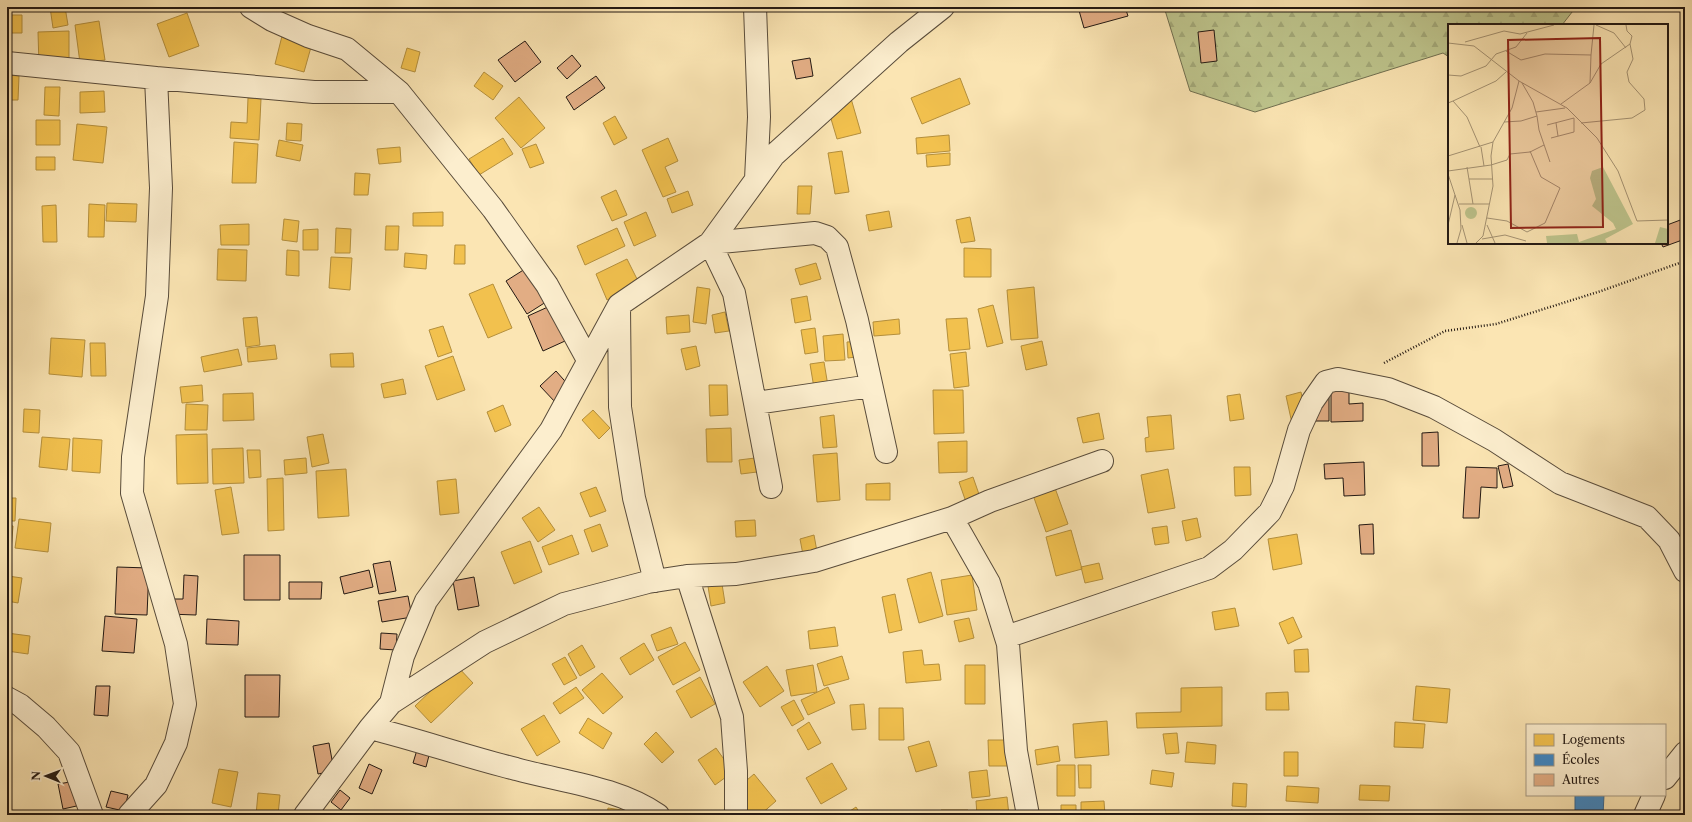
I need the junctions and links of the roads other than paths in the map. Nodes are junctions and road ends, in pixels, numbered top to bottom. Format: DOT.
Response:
graph roads {
  1 [pos="251,7"];
  2 [pos="755,7"];
  3 [pos="943,7"];
  4 [pos="7,63"];
  5 [pos="156,78"];
  6 [pos="399,92"];
  7 [pos="756,179"];
  8 [pos="710,243"];
  9 [pos="619,306"];
  10 [pos="588,360"];
  11 [pos="871,386"];
  12 [pos="756,403"];
  13 [pos="886,452"];
  14 [pos="1102,461"];
  15 [pos="771,487"];
  16 [pos="952,518"];
  17 [pos="1685,571"];
  18 [pos="687,576"];
  19 [pos="655,581"];
  20 [pos="1006,637"];
  21 [pos="7,698"];
  22 [pos="391,702"];
  23 [pos="370,728"];
  24 [pos="1685,753"];
  25 [pos="1666,777"];
  26 [pos="1654,796"];
  27 [pos="92,815"];
  28 [pos="129,815"];
  29 [pos="305,815"];
  30 [pos="658,815"];
  31 [pos="736,815"];
  32 [pos="1028,815"];
  33 [pos="1645,815"];
  1 -- 6 [label="street"];
  2 -- 7 [label="street"];
  3 -- 7 [label="street"];
  4 -- 5 [label="street"];
  5 -- 6 [label="street"];
  5 -- 28 [label="street"];
  6 -- 10 [label="street"];
  7 -- 8 [label="street"];
  8 -- 9 [label="street"];
  8 -- 11 [label="street"];
  8 -- 12 [label="street"];
  9 -- 10 [label="street"];
  9 -- 19 [label="street"];
  10 -- 22 [label="street"];
  11 -- 12 [label="street"];
  11 -- 13 [label="street"];
  12 -- 15 [label="street"];
  14 -- 16 [label="street"];
  16 -- 18 [label="street"];
  16 -- 20 [label="street"];
  17 -- 20 [label="street"];
  18 -- 19 [label="street"];
  18 -- 31 [label="street"];
  19 -- 22 [label="street"];
  20 -- 32 [label="street"];
  21 -- 27 [label="street"];
  22 -- 23 [label="street"];
  23 -- 29 [label="street"];
  23 -- 30 [label="street"];
  24 -- 25 [label="street"];
  26 -- 33 [label="street"];
}
